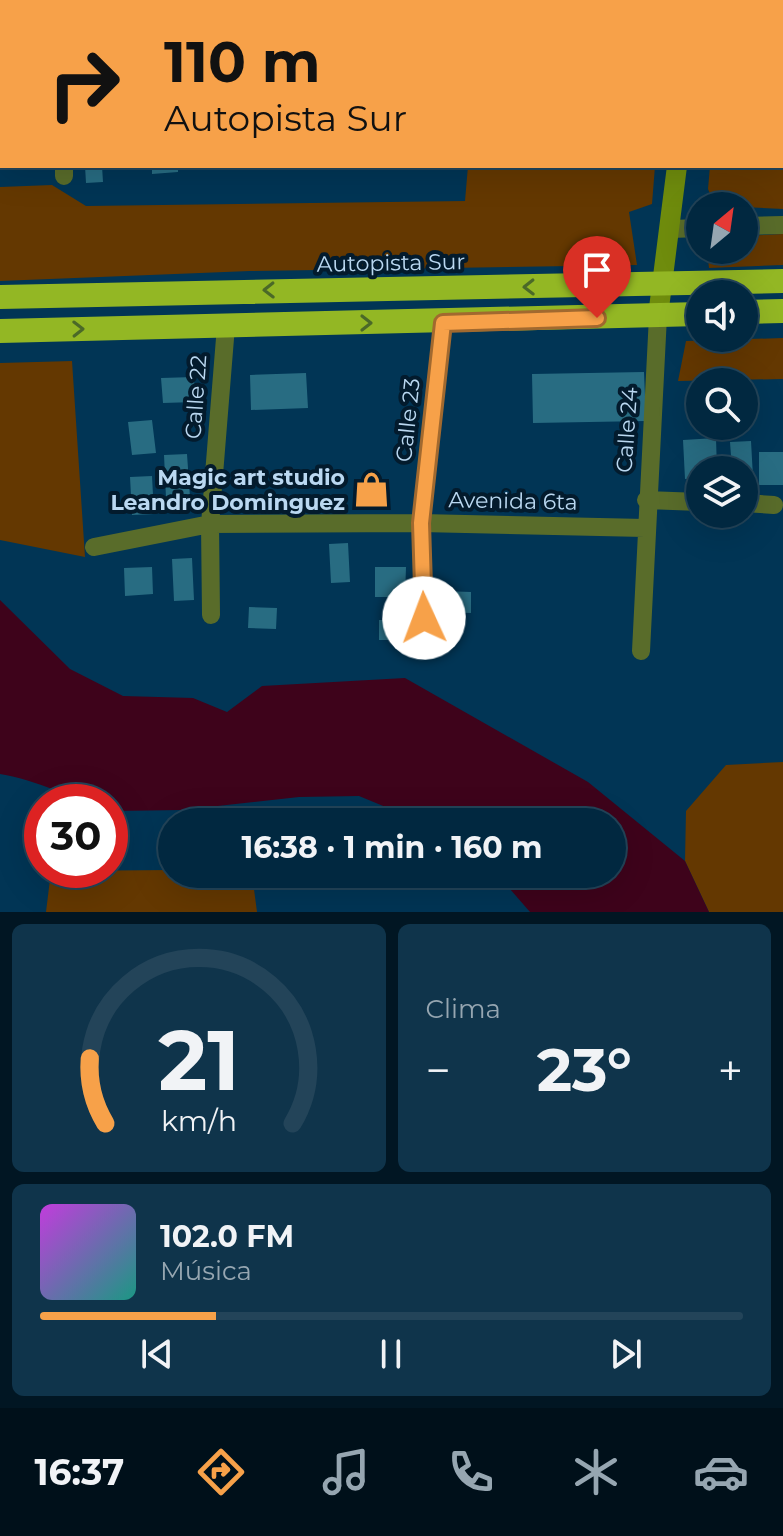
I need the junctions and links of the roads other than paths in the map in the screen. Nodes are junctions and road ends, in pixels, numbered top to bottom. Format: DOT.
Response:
graph roads {
  1 [pos="677,168"];
  2 [pos="783,225"];
  3 [pos="758,226"];
  4 [pos="686,228"];
  5 [pos="671,229"];
  6 [pos="783,281"];
  7 [pos="663,286"];
  8 [pos="0,297"];
  9 [pos="783,311"];
  10 [pos="758,312"];
  11 [pos="686,315"];
  12 [pos="658,316"];
  13 [pos="443,323"];
  14 [pos="226,326"];
  15 [pos="0,331"];
  16 [pos="646,500"];
  17 [pos="686,501"];
  18 [pos="758,504"];
  19 [pos="774,505"];
  20 [pos="421,523"];
  21 [pos="210,524"];
  22 [pos="645,528"];
  23 [pos="94,547"];
  24 [pos="211,615"];
  25 [pos="424,618"];
  26 [pos="641,651"];
  1 -- 5 [label="street, Calle 24"];
  2 -- 3 [label="street"];
  4 -- 5 [label="street"];
  5 -- 7 [label="street, Calle 24"];
  6 -- 7 [label="highway, Autopista Sur"];
  7 -- 8 [label="highway, Autopista Sur, one-way"];
  7 -- 12 [label="street, Calle 24"];
  9 -- 10 [label="highway"];
  11 -- 12 [label="highway"];
  12 -- 13 [label="highway"];
  12 -- 16 [label="street, Calle 24"];
  14 -- 13 [label="highway, one-way"];
  13 -- 20 [label="street, Calle 23"];
  15 -- 14 [label="highway, one-way"];
  14 -- 21 [label="street, Calle 22"];
  16 -- 17 [label="street"];
  16 -- 22 [label="street, Calle 24"];
  18 -- 19 [label="street"];
  20 -- 21 [label="street, Avenida 6ta"];
  20 -- 22 [label="street, Avenida 6ta"];
  20 -- 25 [label="street, Calle 23"];
  21 -- 23 [label="street, Avenida 6ta"];
  21 -- 24 [label="street, Calle 22"];
  22 -- 26 [label="street, Calle 24"];
}
